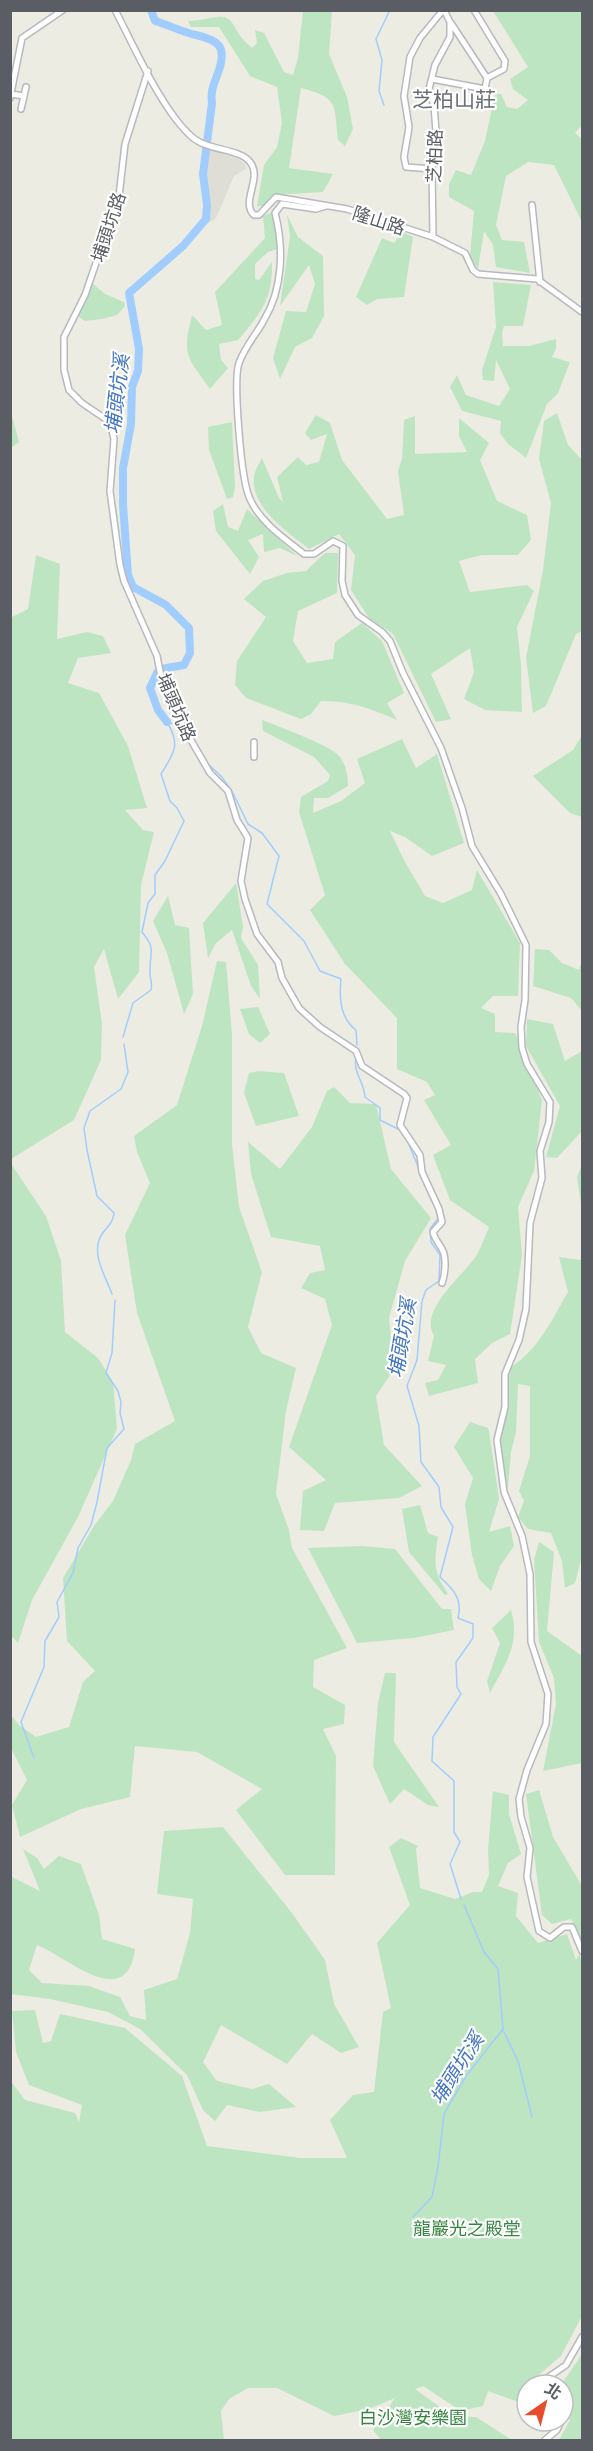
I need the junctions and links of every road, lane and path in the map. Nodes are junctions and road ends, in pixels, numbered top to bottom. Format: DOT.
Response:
graph roads {
  1 [pos="63,10"];
  2 [pos="115,10"];
  3 [pos="444,10"];
  4 [pos="474,10"];
  5 [pos="450,22"];
  6 [pos="148,71"];
  7 [pos="487,78"];
  8 [pos="432,79"];
  9 [pos="26,87"];
  10 [pos="11,96"];
  11 [pos="24,96"];
  12 [pos="21,109"];
  13 [pos="432,169"];
  14 [pos="532,205"];
  15 [pos="326,206"];
  16 [pos="433,237"];
  17 [pos="540,282"];
  18 [pos="582,312"];
  19 [pos="254,742"];
  20 [pos="254,757"];
  21 [pos="442,1283"];
  22 [pos="582,1951"];
  23 [pos="582,2337"];
  24 [pos="554,2373"];
  1 -- 10 [label="street"];
  2 -- 6 [label="street"];
  3 -- 5 [label="street"];
  3 -- 13 [label="street"];
  4 -- 7 [label="street"];
  5 -- 7 [label="street"];
  5 -- 8 [label="street, 芝柏路"];
  6 -- 15 [label="street, 隆山路"];
  6 -- 21 [label="street, 埔頭坑路"];
  7 -- 8 [label="street"];
  8 -- 13 [label="street, 芝柏路"];
  9 -- 11 [label="street"];
  10 -- 11 [label="street"];
  11 -- 12 [label="street"];
  13 -- 16 [label="street, 芝柏路"];
  14 -- 17 [label="street"];
  15 -- 16 [label="street, 隆山路"];
  15 -- 22 [label="street"];
  16 -- 17 [label="street, 隆山路"];
  17 -- 18 [label="street, 隆山路"];
  19 -- 20 [label="street"];
  23 -- 24 [label="street"];
}
